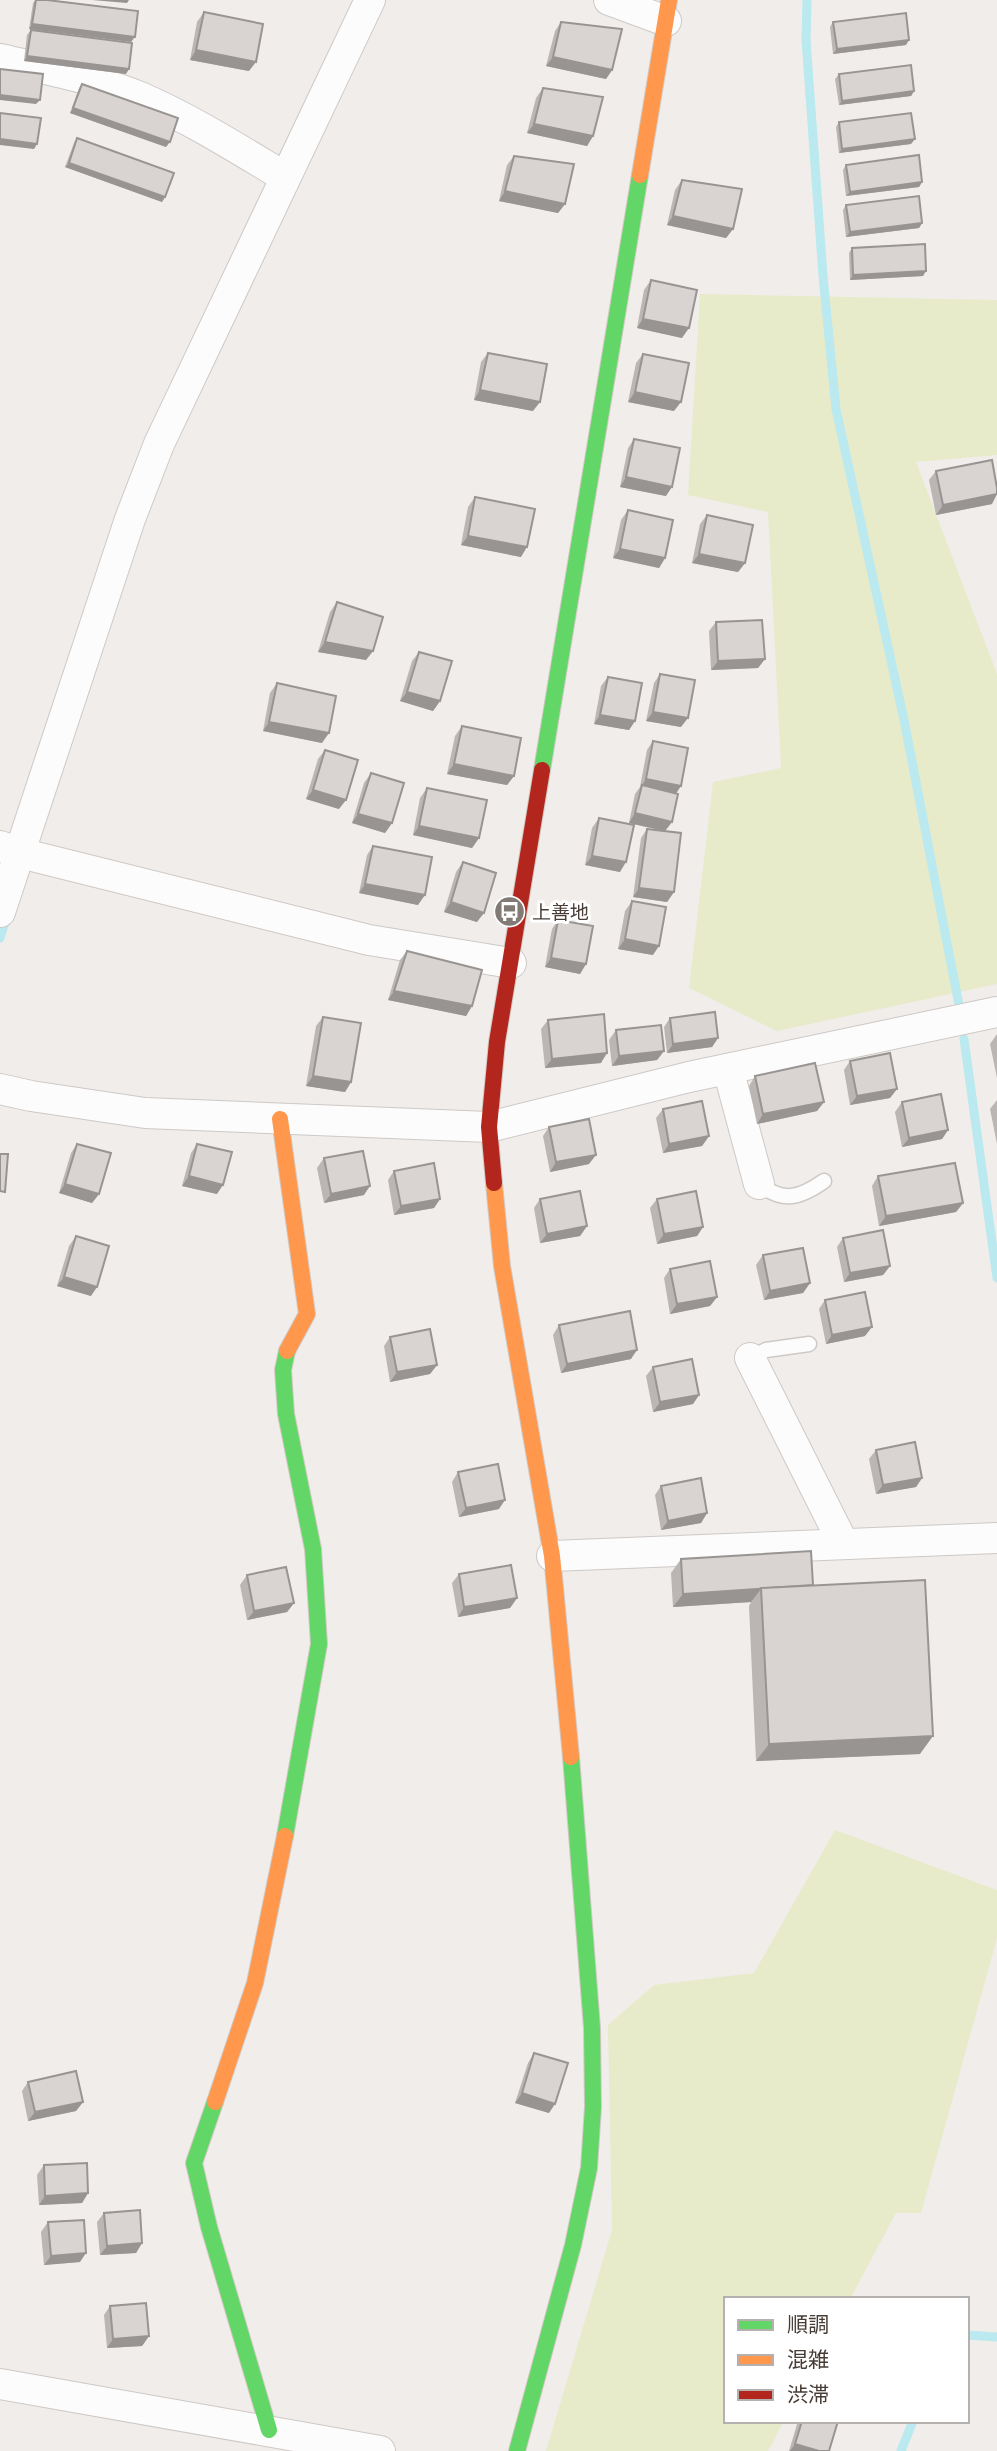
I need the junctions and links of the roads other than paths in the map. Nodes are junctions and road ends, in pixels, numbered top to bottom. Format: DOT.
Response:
graph roads {
  1 [pos="370,0"];
  2 [pos="609,0"];
  3 [pos="667,10"];
  4 [pos="0,59"];
  5 [pos="285,177"];
  6 [pos="10,849"];
  7 [pos="0,912"];
  8 [pos="511,964"];
  9 [pos="997,1012"];
  10 [pos="729,1069"];
  11 [pos="0,1089"];
  12 [pos="280,1119"];
  13 [pos="489,1126"];
  14 [pos="824,1181"];
  15 [pos="759,1184"];
  16 [pos="808,1344"];
  17 [pos="750,1358"];
  18 [pos="997,1538"];
  19 [pos="843,1543"];
  20 [pos="551,1556"];
  21 [pos="0,2384"];
  22 [pos="269,2431"];
  23 [pos="380,2451"];
  24 [pos="517,2451"];
  1 -- 5 [label="street"];
  2 -- 3 [label="street"];
  3 -- 8 [label="street"];
  4 -- 5 [label="street"];
  5 -- 6 [label="street"];
  6 -- 7 [label="street"];
  6 -- 8 [label="street"];
  8 -- 13 [label="street"];
  9 -- 10 [label="street"];
  10 -- 13 [label="street"];
  10 -- 15 [label="street"];
  11 -- 12 [label="street"];
  12 -- 13 [label="street"];
  12 -- 22 [label="street"];
  13 -- 20 [label="street"];
  14 -- 15 [label="lane"];
  16 -- 17 [label="lane"];
  17 -- 19 [label="street"];
  18 -- 19 [label="street"];
  19 -- 20 [label="street"];
  20 -- 24 [label="street"];
  21 -- 22 [label="street"];
  22 -- 23 [label="street"];
}
